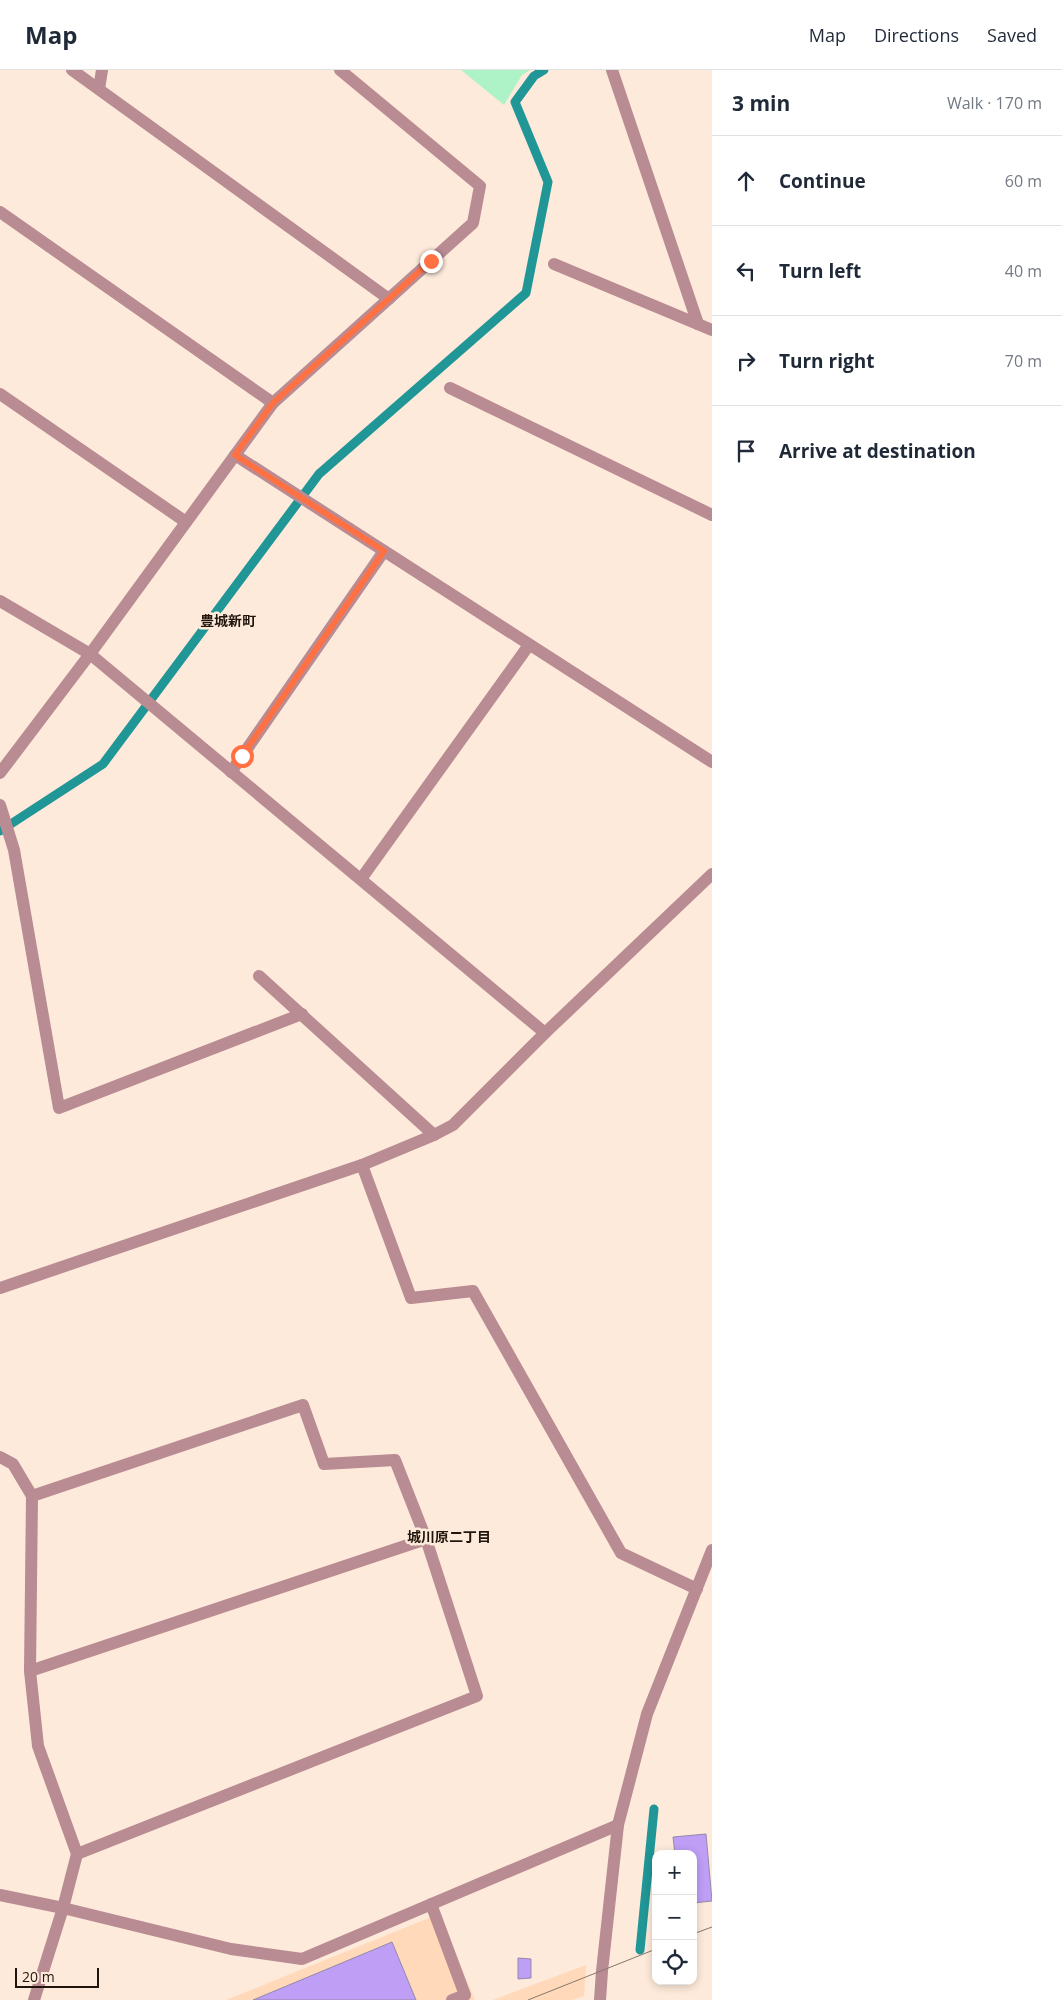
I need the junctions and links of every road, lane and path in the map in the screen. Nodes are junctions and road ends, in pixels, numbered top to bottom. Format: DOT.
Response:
graph roads {
  1 [pos="72,70"];
  2 [pos="102,70"];
  3 [pos="340,70"];
  4 [pos="612,70"];
  5 [pos="99,89"];
  6 [pos="0,212"];
  7 [pos="554,264"];
  8 [pos="389,299"];
  9 [pos="698,324"];
  10 [pos="712,330"];
  11 [pos="450,388"];
  12 [pos="0,394"];
  13 [pos="273,403"];
  14 [pos="235,455"];
  15 [pos="712,515"];
  16 [pos="186,522"];
  17 [pos="384,551"];
  18 [pos="0,601"];
  19 [pos="529,645"];
  20 [pos="90,654"];
  21 [pos="712,762"];
  22 [pos="232,772"];
  23 [pos="0,773"];
  24 [pos="0,805"];
  25 [pos="712,874"];
  26 [pos="361,879"];
  27 [pos="259,976"];
  28 [pos="302,1014"];
  29 [pos="545,1033"];
  30 [pos="434,1135"];
  31 [pos="362,1165"];
  32 [pos="0,1288"];
  33 [pos="0,1457"];
  34 [pos="32,1496"];
  35 [pos="426,1539"];
  36 [pos="712,1550"];
  37 [pos="697,1589"];
  38 [pos="30,1671"];
  39 [pos="618,1825"];
  40 [pos="77,1854"];
  41 [pos="0,1895"];
  42 [pos="430,1904"];
  43 [pos="63,1908"];
  44 [pos="34,2000"];
  45 [pos="452,2000"];
  46 [pos="600,2000"];
  1 -- 5 [label="street"];
  2 -- 5 [label="street"];
  3 -- 8 [label="street"];
  4 -- 9 [label="street"];
  5 -- 8 [label="street"];
  6 -- 13 [label="street"];
  7 -- 9 [label="street"];
  8 -- 13 [label="street"];
  9 -- 10 [label="street"];
  11 -- 15 [label="street"];
  12 -- 16 [label="street"];
  13 -- 14 [label="street"];
  14 -- 16 [label="street"];
  14 -- 17 [label="street"];
  16 -- 20 [label="street"];
  17 -- 19 [label="street"];
  17 -- 22 [label="street"];
  18 -- 20 [label="street"];
  19 -- 21 [label="street"];
  19 -- 26 [label="street"];
  20 -- 22 [label="street"];
  20 -- 23 [label="street"];
  22 -- 26 [label="street"];
  24 -- 28 [label="street"];
  25 -- 29 [label="street"];
  26 -- 29 [label="street"];
  27 -- 28 [label="street"];
  28 -- 30 [label="street"];
  29 -- 30 [label="street"];
  30 -- 31 [label="street"];
  31 -- 32 [label="street"];
  31 -- 37 [label="street"];
  33 -- 34 [label="street"];
  34 -- 35 [label="street"];
  34 -- 38 [label="street"];
  35 -- 38 [label="street"];
  35 -- 40 [label="street"];
  36 -- 37 [label="street"];
  37 -- 39 [label="street"];
  38 -- 40 [label="street"];
  39 -- 42 [label="street"];
  39 -- 46 [label="street"];
  40 -- 43 [label="street"];
  41 -- 43 [label="street"];
  42 -- 43 [label="street"];
  42 -- 45 [label="street"];
  43 -- 44 [label="street"];
}
